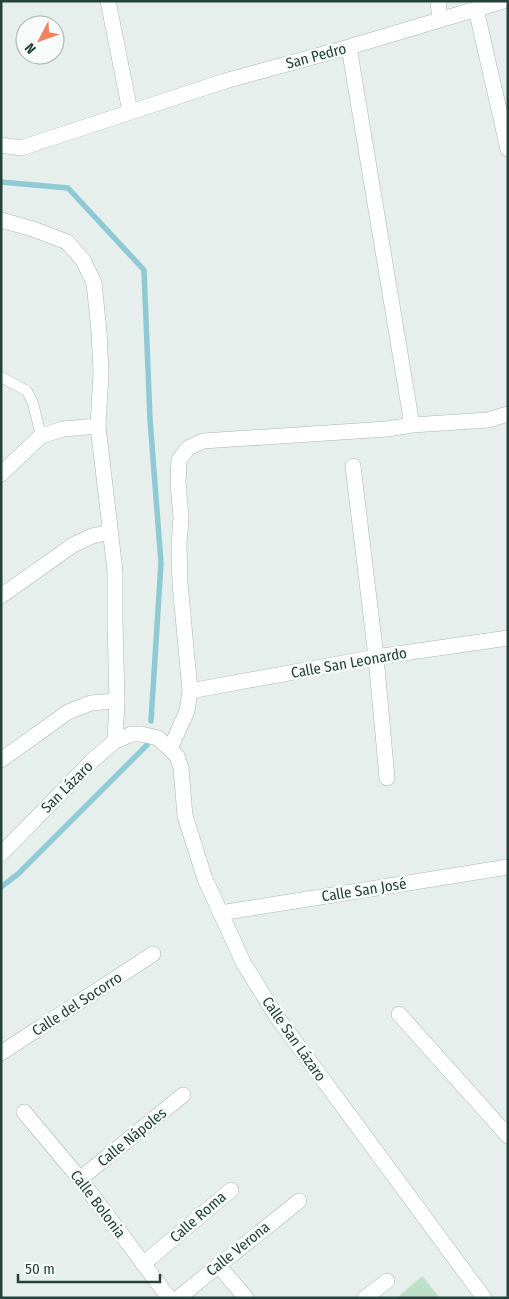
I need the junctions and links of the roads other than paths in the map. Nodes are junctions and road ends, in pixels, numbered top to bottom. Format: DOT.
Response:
graph roads {
  1 [pos="108,1"];
  2 [pos="438,1"];
  3 [pos="503,1"];
  4 [pos="476,9"];
  5 [pos="440,20"];
  6 [pos="349,47"];
  7 [pos="130,111"];
  8 [pos="1,145"];
  9 [pos="508,149"];
  10 [pos="1,220"];
  11 [pos="1,377"];
  12 [pos="508,414"];
  13 [pos="412,425"];
  14 [pos="98,426"];
  15 [pos="41,436"];
  16 [pos="353,466"];
  17 [pos="1,474"];
  18 [pos="110,532"];
  19 [pos="1,596"];
  20 [pos="508,638"];
  21 [pos="376,657"];
  22 [pos="190,691"];
  23 [pos="117,701"];
  24 [pos="141,734"];
  25 [pos="115,741"];
  26 [pos="170,749"];
  27 [pos="1,760"];
  28 [pos="387,778"];
  29 [pos="1,854"];
  30 [pos="508,867"];
  31 [pos="220,913"];
  32 [pos="153,954"];
  33 [pos="399,1014"];
  34 [pos="1,1053"];
  35 [pos="183,1095"];
  36 [pos="24,1112"];
  37 [pos="508,1136"];
  38 [pos="80,1179"];
  39 [pos="230,1190"];
  40 [pos="299,1201"];
  41 [pos="143,1264"];
  42 [pos="218,1265"];
  43 [pos="387,1281"];
  44 [pos="169,1298"];
  45 [pos="178,1298"];
  46 [pos="246,1298"];
  47 [pos="365,1298"];
  48 [pos="484,1298"];
  1 -- 7 [label="street"];
  2 -- 5 [label="street"];
  3 -- 4 [label="street, San Pedro"];
  4 -- 5 [label="street, San Pedro"];
  4 -- 9 [label="street"];
  5 -- 6 [label="street, San Pedro"];
  6 -- 7 [label="street, San Pedro"];
  6 -- 13 [label="street"];
  7 -- 8 [label="street, San Pedro"];
  10 -- 14 [label="street"];
  11 -- 15 [label="lane"];
  12 -- 13 [label="street"];
  13 -- 22 [label="street"];
  14 -- 15 [label="street"];
  14 -- 18 [label="street"];
  15 -- 17 [label="street"];
  16 -- 21 [label="street"];
  18 -- 19 [label="street"];
  18 -- 23 [label="street"];
  20 -- 21 [label="street, Calle San Leonardo"];
  21 -- 22 [label="street, Calle San Leonardo"];
  21 -- 28 [label="street"];
  22 -- 26 [label="street"];
  23 -- 25 [label="street"];
  23 -- 27 [label="street"];
  24 -- 25 [label="street, San Lázaro"];
  24 -- 26 [label="street, Calle San Lázaro"];
  25 -- 29 [label="street, San Lázaro"];
  26 -- 31 [label="street, Calle San Lázaro"];
  30 -- 31 [label="street, Calle San José"];
  31 -- 48 [label="street, Calle San Lázaro"];
  32 -- 34 [label="street, Calle del Socorro"];
  33 -- 37 [label="street"];
  35 -- 38 [label="street, Calle Nápoles"];
  36 -- 38 [label="street, Calle Bolonia"];
  38 -- 41 [label="street, Calle Bolonia"];
  39 -- 41 [label="street, Calle Roma"];
  40 -- 42 [label="street, Calle Verona"];
  41 -- 44 [label="street, Calle Bolonia"];
  42 -- 45 [label="street, Calle Verona"];
  42 -- 46 [label="street"];
  43 -- 47 [label="street"];
}
